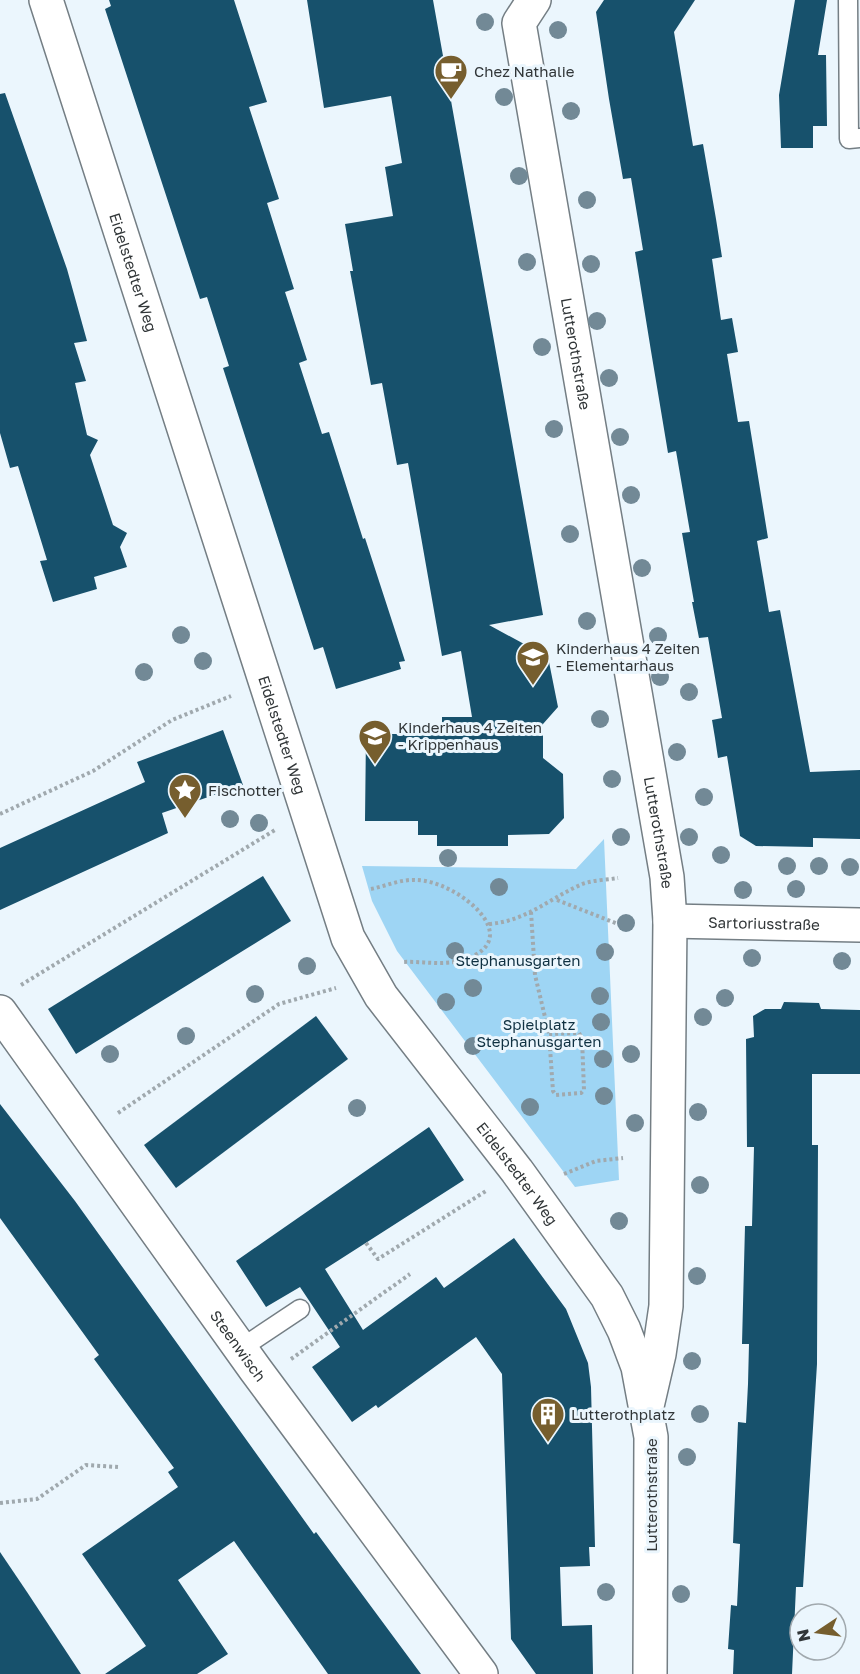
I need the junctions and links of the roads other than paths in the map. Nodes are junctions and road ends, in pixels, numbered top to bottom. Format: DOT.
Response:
graph roads {
  1 [pos="46,0"];
  2 [pos="848,0"];
  3 [pos="522,8"];
  4 [pos="860,138"];
  5 [pos="670,921"];
  6 [pos="860,925"];
  7 [pos="6,1001"];
  8 [pos="300,1309"];
  9 [pos="240,1349"];
  10 [pos="647,1406"];
  11 [pos="481,1674"];
  12 [pos="650,1674"];
  1 -- 10 [label="street, Eidelstedter Weg"];
  2 -- 4 [label="lane"];
  3 -- 5 [label="street, Lutterothstraße"];
  5 -- 6 [label="street, Sartoriusstraße"];
  5 -- 10 [label="street, Lutterothstraße"];
  7 -- 9 [label="street, Steenwisch"];
  8 -- 9 [label="lane"];
  9 -- 11 [label="street, Steenwisch"];
  10 -- 12 [label="street, Lutterothstraße"];
}
